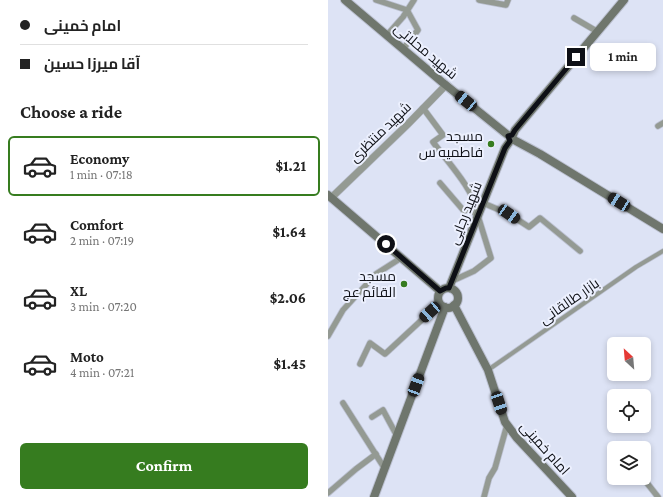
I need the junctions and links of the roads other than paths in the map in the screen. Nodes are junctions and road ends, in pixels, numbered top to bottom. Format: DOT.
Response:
graph roads {
  1 [pos="348,0"];
  2 [pos="376,0"];
  3 [pos="414,0"];
  4 [pos="479,0"];
  5 [pos="508,0"];
  6 [pos="624,0"];
  7 [pos="408,10"];
  8 [pos="574,18"];
  9 [pos="598,32"];
  10 [pos="387,35"];
  11 [pos="403,48"];
  12 [pos="446,85"];
  13 [pos="423,108"];
  14 [pos="510,140"];
  15 [pos="440,183"];
  16 [pos="329,196"];
  17 [pos="483,203"];
  18 [pos="478,215"];
  19 [pos="663,229"];
  20 [pos="580,251"];
  21 [pos="663,252"];
  22 [pos="401,258"];
  23 [pos="451,284"];
  24 [pos="440,291"];
  25 [pos="442,305"];
  26 [pos="454,305"];
  27 [pos="328,336"];
  28 [pos="360,364"];
  29 [pos="488,370"];
  30 [pos="343,403"];
  31 [pos="372,418"];
  32 [pos="507,425"];
  33 [pos="397,436"];
  34 [pos="376,454"];
  35 [pos="384,469"];
  36 [pos="649,485"];
  37 [pos="328,493"];
  38 [pos="374,497"];
  39 [pos="484,497"];
  40 [pos="572,497"];
  41 [pos="658,497"];
  1 -- 10 [label="main road, شهید محلاتی"];
  2 -- 7 [label="street"];
  3 -- 7 [label="street"];
  4 -- 5 [label="street"];
  6 -- 9 [label="main road, شهید رجایی"];
  7 -- 10 [label="street"];
  7 -- 11 [label="street"];
  8 -- 9 [label="street"];
  9 -- 14 [label="main road, شهید رجایی"];
  10 -- 11 [label="main road, شهید محلاتی"];
  11 -- 12 [label="main road, شهید محلاتی"];
  12 -- 13 [label="street, شهید منتظری"];
  12 -- 14 [label="main road, شهید محلاتی"];
  13 -- 16 [label="street, شهید منتظری"];
  13 -- 18 [label="street"];
  14 -- 17 [label="main road, شهید رجایی"];
  14 -- 19 [label="main road, شهید محلاتی"];
  15 -- 18 [label="street"];
  16 -- 22 [label="main road"];
  17 -- 18 [label="main road, شهید رجایی"];
  17 -- 20 [label="street"];
  18 -- 23 [label="main road, شهید رجایی"];
  18 -- 23 [label="street"];
  21 -- 29 [label="street, بازار طالقانی"];
  22 -- 24 [label="main road"];
  22 -- 27 [label="street"];
  23 -- 24 [label="main road"];
  23 -- 26 [label="main road"];
  24 -- 25 [label="main road"];
  25 -- 26 [label="main road"];
  25 -- 28 [label="street"];
  25 -- 33 [label="main road"];
  26 -- 29 [label="main road, امام خمینی"];
  29 -- 32 [label="main road, امام خمینی"];
  30 -- 34 [label="street"];
  31 -- 33 [label="street"];
  32 -- 39 [label="street"];
  32 -- 40 [label="main road, امام خمینی"];
  33 -- 35 [label="main road"];
  34 -- 35 [label="street"];
  34 -- 37 [label="street"];
  35 -- 38 [label="main road"];
  36 -- 41 [label="street"];
}
